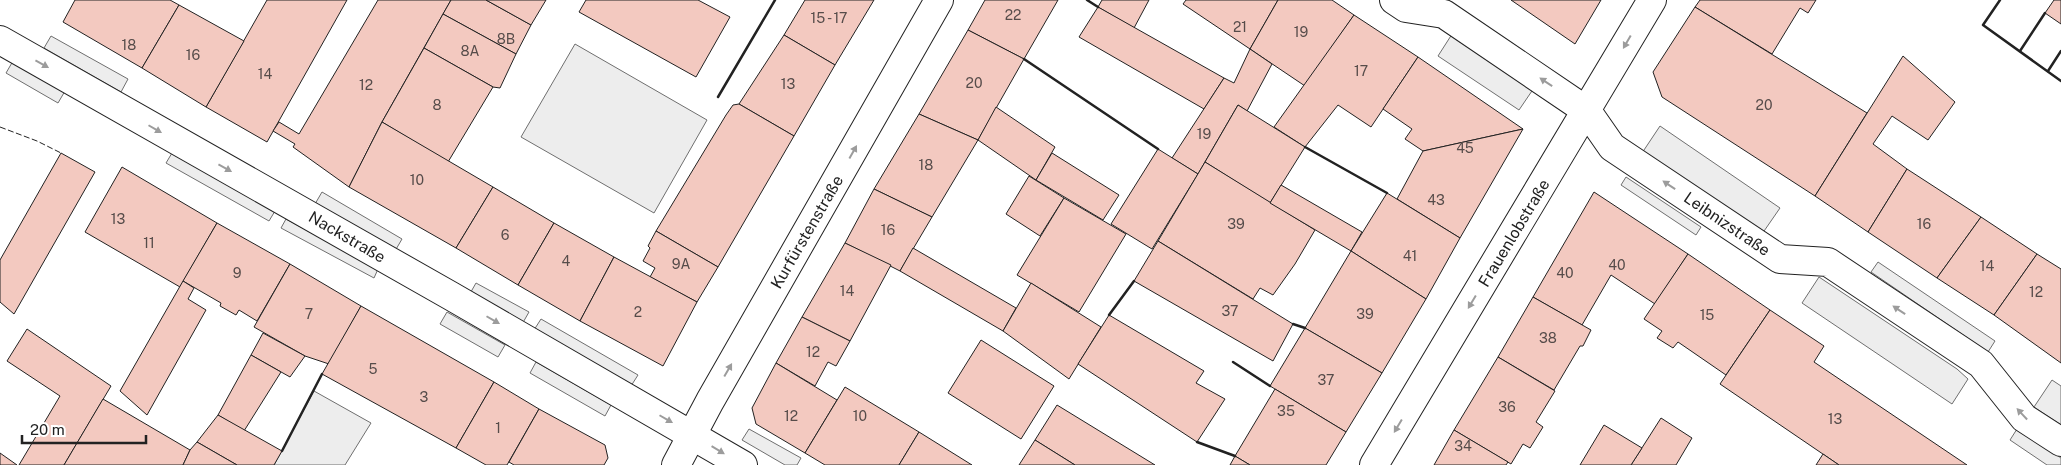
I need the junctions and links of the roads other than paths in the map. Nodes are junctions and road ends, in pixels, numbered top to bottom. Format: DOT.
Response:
graph roads {
  1 [pos="939,0"];
  2 [pos="1394,0"];
  3 [pos="1652,0"];
  4 [pos="0,40"];
  5 [pos="1587,111"];
  6 [pos="694,435"];
  7 [pos="2061,442"];
  8 [pos="676,465"];
  9 [pos="743,465"];
  10 [pos="1374,465"];
  6 -- 1 [label="street, Kurfürstenstraße, one-way"];
  5 -- 2 [label="street, Leibnizstraße, one-way"];
  3 -- 5 [label="street, Frauenlobstraße, one-way"];
  4 -- 6 [label="street, Nackstraße, one-way"];
  7 -- 5 [label="street, Leibnizstraße, one-way"];
  5 -- 10 [label="street, Frauenlobstraße, one-way"];
  6 -- 8 [label="street, Kurfürstenstraße"];
  6 -- 9 [label="street, Nackstraße, one-way"];
}
